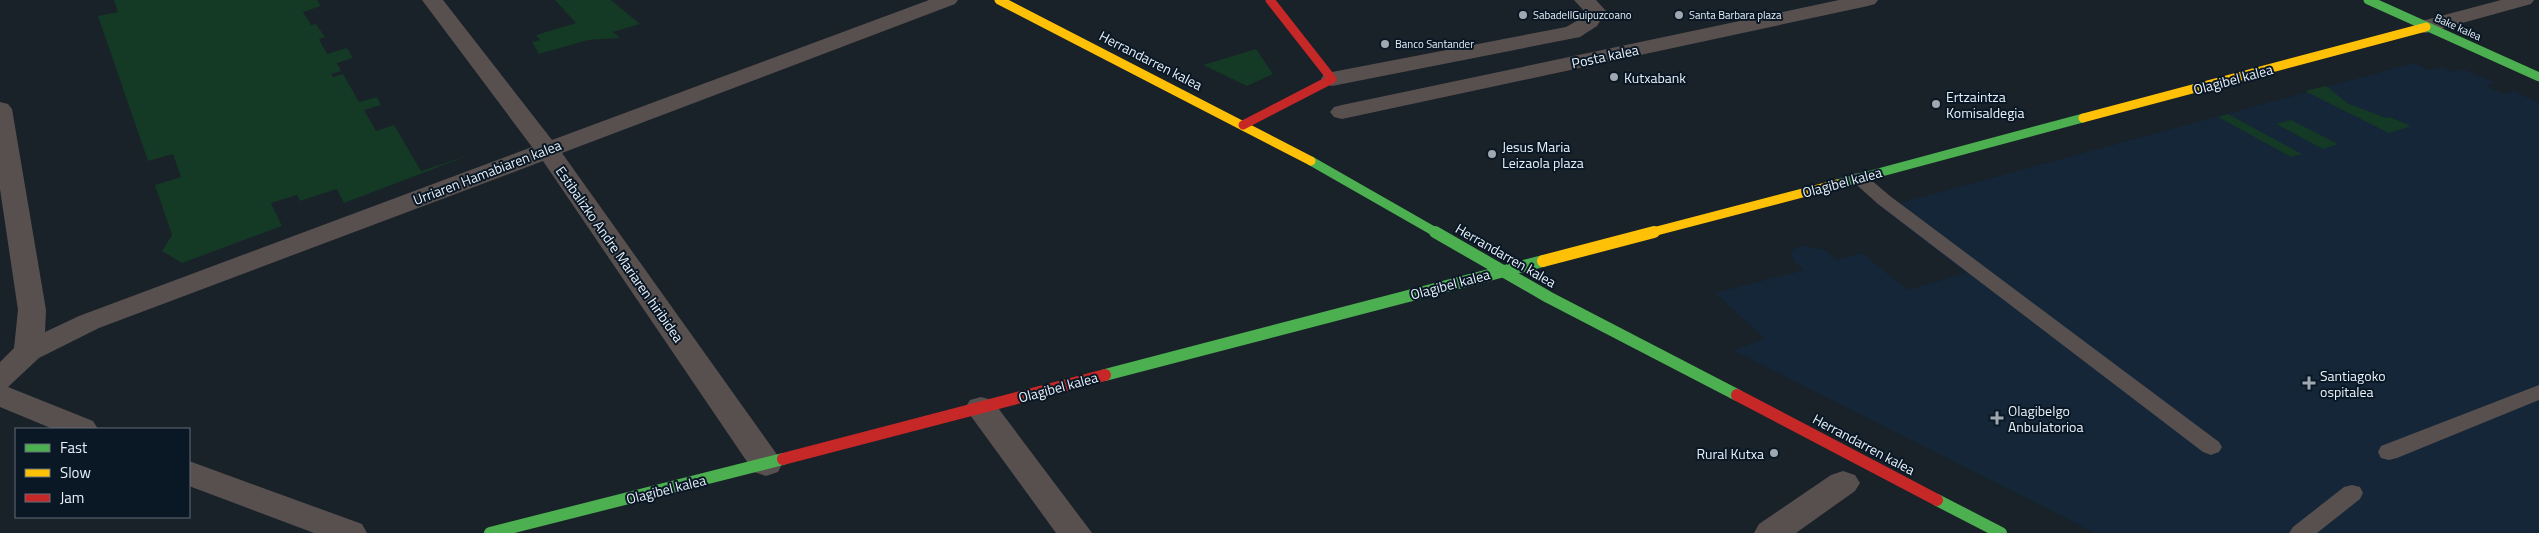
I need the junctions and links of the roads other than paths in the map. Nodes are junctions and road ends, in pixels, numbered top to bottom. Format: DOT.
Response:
graph roads {
  1 [pos="432,0"];
  2 [pos="948,0"];
  3 [pos="999,0"];
  4 [pos="1270,0"];
  5 [pos="1868,0"];
  6 [pos="2368,0"];
  7 [pos="2524,0"];
  8 [pos="1588,2"];
  9 [pos="2426,26"];
  10 [pos="2539,77"];
  11 [pos="1332,80"];
  12 [pos="0,109"];
  13 [pos="1342,112"];
  14 [pos="1243,124"];
  15 [pos="546,149"];
  16 [pos="1858,178"];
  17 [pos="1502,270"];
  18 [pos="29,351"];
  19 [pos="0,379"];
  20 [pos="2539,392"];
  21 [pos="0,395"];
  22 [pos="981,408"];
  23 [pos="80,428"];
  24 [pos="2211,447"];
  25 [pos="2389,452"];
  26 [pos="766,464"];
  27 [pos="190,473"];
  28 [pos="1843,483"];
  29 [pos="2352,493"];
  30 [pos="350,533"];
  31 [pos="490,533"];
  32 [pos="1075,533"];
  33 [pos="1771,533"];
  34 [pos="2001,533"];
  35 [pos="2300,533"];
  1 -- 15 [label="street, Estibalizko Andre Mariaren hiribidea"];
  2 -- 15 [label="street, Urriaren Hamabiaren kalea"];
  3 -- 14 [label="main road, Herrandarren kalea"];
  4 -- 11 [label="main road"];
  5 -- 13 [label="street, Posta kalea"];
  6 -- 9 [label="main road, Bake kalea"];
  7 -- 9 [label="street, Olagibel kalea"];
  8 -- 11 [label="street"];
  9 -- 10 [label="main road, Bake kalea"];
  9 -- 16 [label="main road, Olagibel kalea"];
  11 -- 14 [label="main road"];
  12 -- 18 [label="street"];
  14 -- 17 [label="main road, Herrandarren kalea"];
  15 -- 18 [label="street, Urriaren Hamabiaren kalea"];
  15 -- 26 [label="street, Estibalizko Andre Mariaren hiribidea"];
  16 -- 17 [label="main road, Olagibel kalea"];
  16 -- 24 [label="lane"];
  17 -- 22 [label="main road, Olagibel kalea"];
  17 -- 34 [label="main road, Herrandarren kalea"];
  18 -- 19 [label="street, Urriaren Hamabiaren kalea"];
  20 -- 25 [label="lane"];
  21 -- 23 [label="street"];
  22 -- 26 [label="main road, Olagibel kalea"];
  22 -- 32 [label="street"];
  26 -- 31 [label="main road, Olagibel kalea"];
  27 -- 30 [label="street"];
  28 -- 33 [label="street"];
  29 -- 35 [label="lane"];
}
